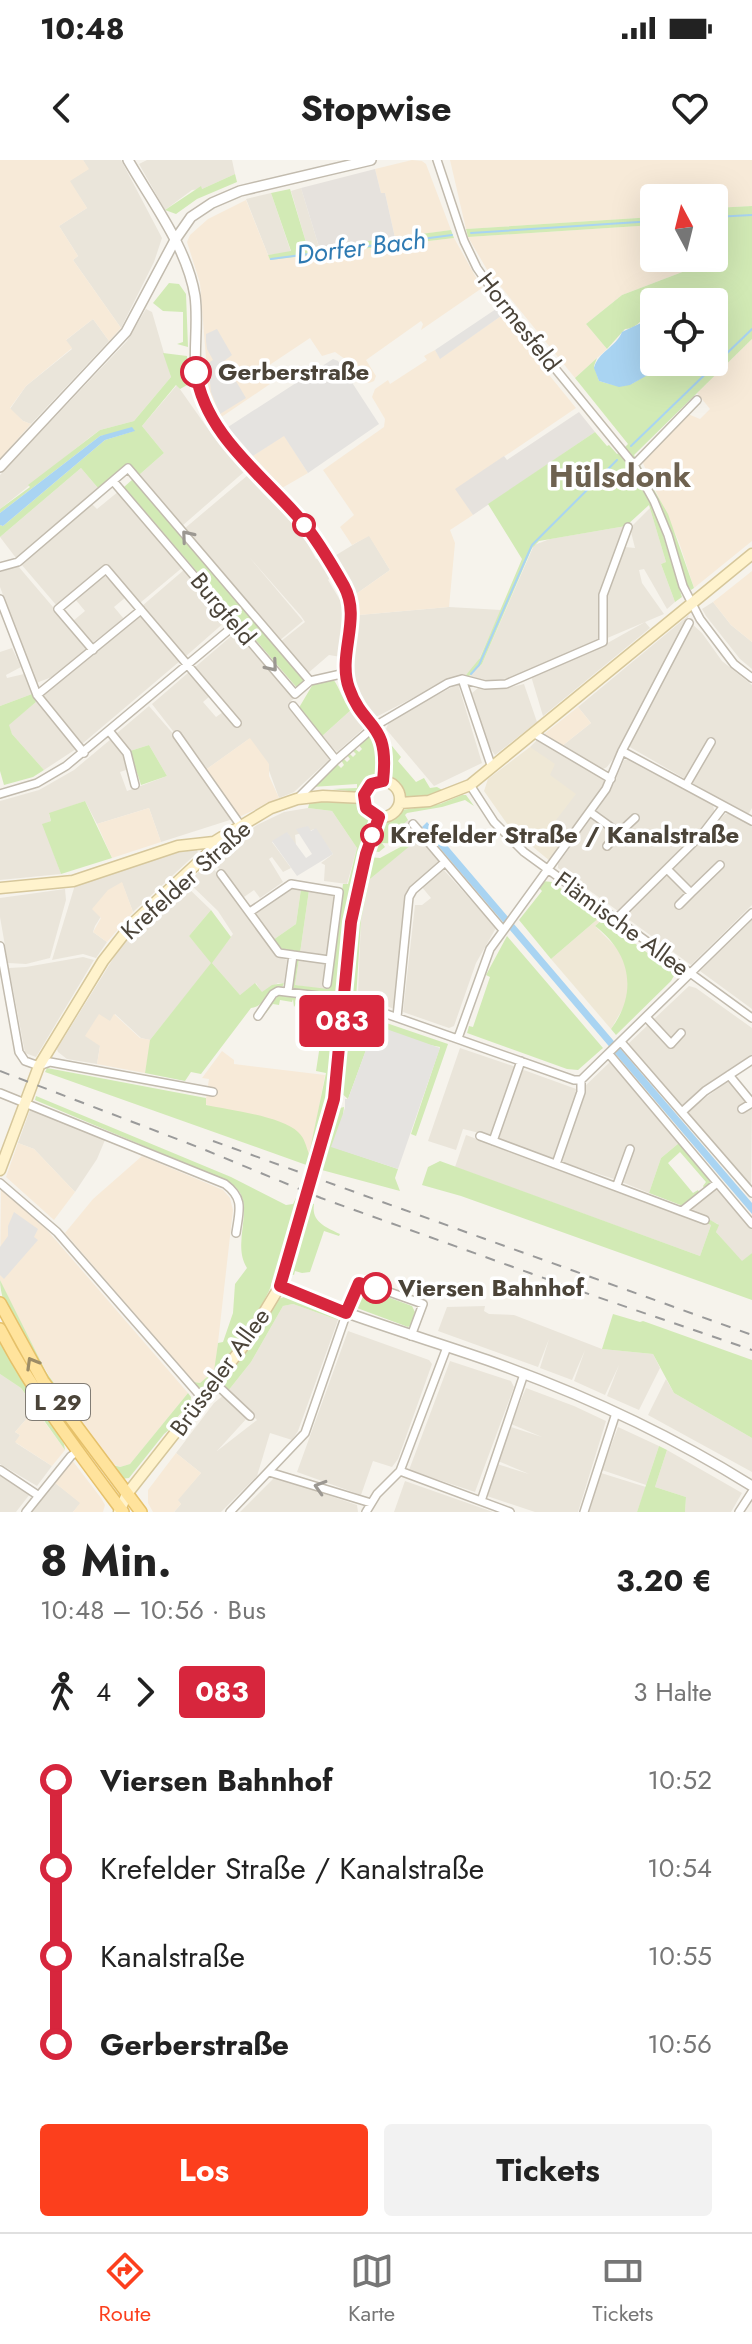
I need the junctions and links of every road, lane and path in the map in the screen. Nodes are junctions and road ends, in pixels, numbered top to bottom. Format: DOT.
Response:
graph roads {
  1 [pos="128,160"];
  2 [pos="319,160"];
  3 [pos="371,160"];
  4 [pos="437,160"];
  5 [pos="320,172"];
  6 [pos="175,240"];
  7 [pos="697,400"];
  8 [pos="632,463"];
  9 [pos="0,467"];
  10 [pos="113,481"];
  11 [pos="628,527"];
  12 [pos="752,554"];
  13 [pos="0,567"];
  14 [pos="0,599"];
  15 [pos="693,604"];
  16 [pos="141,610"];
  17 [pos="689,623"];
  18 [pos="236,624"];
  19 [pos="93,650"];
  20 [pos="188,665"];
  21 [pos="346,670"];
  22 [pos="752,678"];
  23 [pos="462,679"];
  24 [pos="310,681"];
  25 [pos="37,695"];
  26 [pos="293,706"];
  27 [pos="237,723"];
  28 [pos="375,726"];
  29 [pos="110,732"];
  30 [pos="535,734"];
  31 [pos="177,735"];
  32 [pos="711,742"];
  33 [pos="622,751"];
  34 [pos="84,753"];
  35 [pos="336,760"];
  36 [pos="492,768"];
  37 [pos="611,779"];
  38 [pos="383,781"];
  39 [pos="135,785"];
  40 [pos="470,785"];
  41 [pos="686,785"];
  42 [pos="0,794"];
  43 [pos="364,798"];
  44 [pos="297,799"];
  45 [pos="400,803"];
  46 [pos="724,806"];
  47 [pos="590,812"];
  48 [pos="379,817"];
  49 [pos="751,817"];
  50 [pos="635,818"];
  51 [pos="413,824"];
  52 [pos="236,829"];
  53 [pos="619,833"];
  54 [pos="607,846"];
  55 [pos="444,863"];
  56 [pos="720,865"];
  57 [pos="667,869"];
  58 [pos="548,870"];
  59 [pos="221,874"];
  60 [pos="0,888"];
  61 [pos="691,893"];
  62 [pos="679,905"];
  63 [pos="250,912"];
  64 [pos="752,913"];
  65 [pos="616,919"];
  66 [pos="504,928"];
  67 [pos="0,946"];
  68 [pos="293,955"];
  69 [pos="329,960"];
  70 [pos="690,974"];
  71 [pos="327,984"];
  72 [pos="288,991"];
  73 [pos="344,999"];
  74 [pos="258,1016"];
  75 [pos="397,1017"];
  76 [pos="646,1017"];
  77 [pos="752,1018"];
  78 [pos="681,1033"];
  79 [pos="458,1038"];
  80 [pos="620,1043"];
  81 [pos="610,1053"];
  82 [pos="752,1060"];
  83 [pos="521,1061"];
  84 [pos="39,1066"];
  85 [pos="729,1075"];
  86 [pos="581,1080"];
  87 [pos="213,1092"];
  88 [pos="0,1093"];
  89 [pos="26,1102"];
  90 [pos="752,1103"];
  91 [pos="742,1109"];
  92 [pos="683,1111"];
  93 [pos="480,1136"];
  94 [pos="493,1141"];
  95 [pos="630,1149"];
  96 [pos="556,1164"];
  97 [pos="0,1170"];
  98 [pos="0,1183"];
  99 [pos="717,1183"];
  100 [pos="617,1185"];
  101 [pos="752,1192"];
  102 [pos="682,1211"];
  103 [pos="705,1220"];
  104 [pos="752,1224"];
  105 [pos="236,1233"];
  106 [pos="280,1286"];
  107 [pos="0,1303"];
  108 [pos="346,1313"];
  109 [pos="0,1329"];
  110 [pos="411,1336"];
  111 [pos="447,1347"];
  112 [pos="524,1374"];
  113 [pos="216,1384"];
  114 [pos="203,1399"];
  115 [pos="616,1413"];
  116 [pos="250,1416"];
  117 [pos="78,1451"];
  118 [pos="0,1470"];
  119 [pos="400,1471"];
  120 [pos="269,1472"];
  121 [pos="752,1489"];
  122 [pos="127,1494"];
  123 [pos="39,1496"];
  124 [pos="481,1501"];
  125 [pos="371,1503"];
  126 [pos="121,1511"];
  127 [pos="26,1512"];
  128 [pos="141,1512"];
  129 [pos="230,1512"];
  130 [pos="366,1512"];
  131 [pos="510,1512"];
  132 [pos="584,1512"];
  133 [pos="739,1512"];
  1 -- 6 [label="street"];
  2 -- 5 [label="street"];
  3 -- 5 [label="street"];
  4 -- 8 [label="street, Hormesfeld"];
  5 -- 6 [label="street"];
  6 -- 9 [label="street"];
  6 -- 21 [label="street"];
  7 -- 8 [label="street"];
  8 -- 15 [label="street, Hormesfeld"];
  10 -- 13 [label="street"];
  10 -- 18 [label="street, Burgfeld"];
  24 -- 10 [label="street, one-way"];
  11 -- 23 [label="street"];
  12 -- 15 [label="main road"];
  14 -- 25 [label="street"];
  15 -- 22 [label="street, Hormesfeld"];
  15 -- 30 [label="main road"];
  16 -- 19 [label="street"];
  16 -- 19 [label="street"];
  16 -- 20 [label="street"];
  17 -- 33 [label="street"];
  18 -- 20 [label="street"];
  18 -- 24 [label="street, Burgfeld, one-way"];
  19 -- 25 [label="street"];
  20 -- 27 [label="street"];
  20 -- 29 [label="street"];
  21 -- 24 [label="street, Burgfeld"];
  21 -- 28 [label="street"];
  23 -- 28 [label="street"];
  23 -- 36 [label="street"];
  25 -- 34 [label="street"];
  26 -- 35 [label="street"];
  28 -- 35 [label="street"];
  28 -- 38 [label="street"];
  29 -- 34 [label="street"];
  29 -- 39 [label="street"];
  30 -- 36 [label="main road"];
  30 -- 37 [label="street"];
  31 -- 52 [label="street"];
  32 -- 41 [label="street"];
  33 -- 37 [label="street"];
  33 -- 41 [label="street"];
  34 -- 42 [label="street"];
  35 -- 44 [label="street"];
  36 -- 40 [label="main road"];
  37 -- 47 [label="street"];
  38 -- 43 [label="main road"];
  38 -- 45 [label="main road"];
  40 -- 45 [label="main road"];
  40 -- 58 [label="street, Flämische Allee"];
  41 -- 46 [label="street"];
  43 -- 44 [label="main road, Krefelder Straße"];
  43 -- 48 [label="main road"];
  44 -- 52 [label="main road, Krefelder Straße"];
  45 -- 48 [label="main road"];
  46 -- 49 [label="street"];
  46 -- 57 [label="street"];
  47 -- 53 [label="street"];
  47 -- 58 [label="street"];
  48 -- 73 [label="main road, Brüsseler Allee"];
  50 -- 53 [label="street"];
  51 -- 55 [label="street"];
  52 -- 60 [label="main road"];
  52 -- 84 [label="main road, Krefelder Straße"];
  53 -- 54 [label="street"];
  55 -- 66 [label="street"];
  55 -- 75 [label="street"];
  56 -- 61 [label="street"];
  57 -- 61 [label="street"];
  57 -- 65 [label="street"];
  58 -- 65 [label="street, Flämische Allee"];
  58 -- 66 [label="street"];
  59 -- 63 [label="street"];
  61 -- 62 [label="street"];
  63 -- 68 [label="street"];
  63 -- 69 [label="street"];
  64 -- 70 [label="street"];
  65 -- 70 [label="street, Flämische Allee"];
  66 -- 79 [label="street"];
  67 -- 84 [label="street"];
  68 -- 69 [label="street"];
  68 -- 72 [label="street"];
  69 -- 71 [label="street"];
  70 -- 76 [label="street"];
  70 -- 77 [label="street, Flämische Allee"];
  72 -- 73 [label="street"];
  72 -- 74 [label="street"];
  73 -- 75 [label="street"];
  73 -- 106 [label="main road, Brüsseler Allee"];
  75 -- 79 [label="street"];
  76 -- 78 [label="street"];
  76 -- 80 [label="street"];
  79 -- 83 [label="street"];
  80 -- 81 [label="street"];
  80 -- 92 [label="street"];
  81 -- 86 [label="street"];
  81 -- 99 [label="street"];
  82 -- 85 [label="street"];
  83 -- 86 [label="street"];
  83 -- 94 [label="street"];
  84 -- 87 [label="street"];
  84 -- 89 [label="main road, Krefelder Straße"];
  85 -- 90 [label="street"];
  85 -- 92 [label="street"];
  86 -- 96 [label="street"];
  88 -- 89 [label="street"];
  89 -- 97 [label="main road, Krefelder Straße"];
  89 -- 105 [label="street"];
  90 -- 91 [label="street"];
  92 -- 101 [label="street"];
  93 -- 94 [label="street"];
  94 -- 96 [label="street"];
  95 -- 100 [label="street"];
  96 -- 100 [label="street"];
  98 -- 114 [label="street"];
  99 -- 102 [label="street"];
  99 -- 104 [label="street"];
  100 -- 102 [label="street"];
  102 -- 103 [label="street"];
  106 -- 108 [label="street"];
  106 -- 113 [label="main road, Brüsseler Allee"];
  122 -- 107 [label="main road, L 29, one-way"];
  108 -- 110 [label="street"];
  108 -- 110 [label="street"];
  108 -- 120 [label="street"];
  109 -- 117 [label="main road, L 29"];
  110 -- 111 [label="street"];
  111 -- 112 [label="street"];
  111 -- 119 [label="street"];
  112 -- 115 [label="street"];
  112 -- 124 [label="street"];
  113 -- 114 [label="main road, Brüsseler Allee"];
  113 -- 116 [label="street"];
  114 -- 122 [label="main road, Brüsseler Allee"];
  115 -- 121 [label="street"];
  115 -- 132 [label="street"];
  117 -- 123 [label="street"];
  117 -- 126 [label="main road, L 29"];
  118 -- 123 [label="street"];
  119 -- 124 [label="street"];
  119 -- 125 [label="street"];
  125 -- 120 [label="street, one-way"];
  120 -- 129 [label="street"];
  121 -- 133 [label="street"];
  122 -- 126 [label="main road, Brüsseler Allee"];
  122 -- 128 [label="main road"];
  123 -- 127 [label="street"];
  124 -- 131 [label="street"];
  125 -- 130 [label="street"];
}
